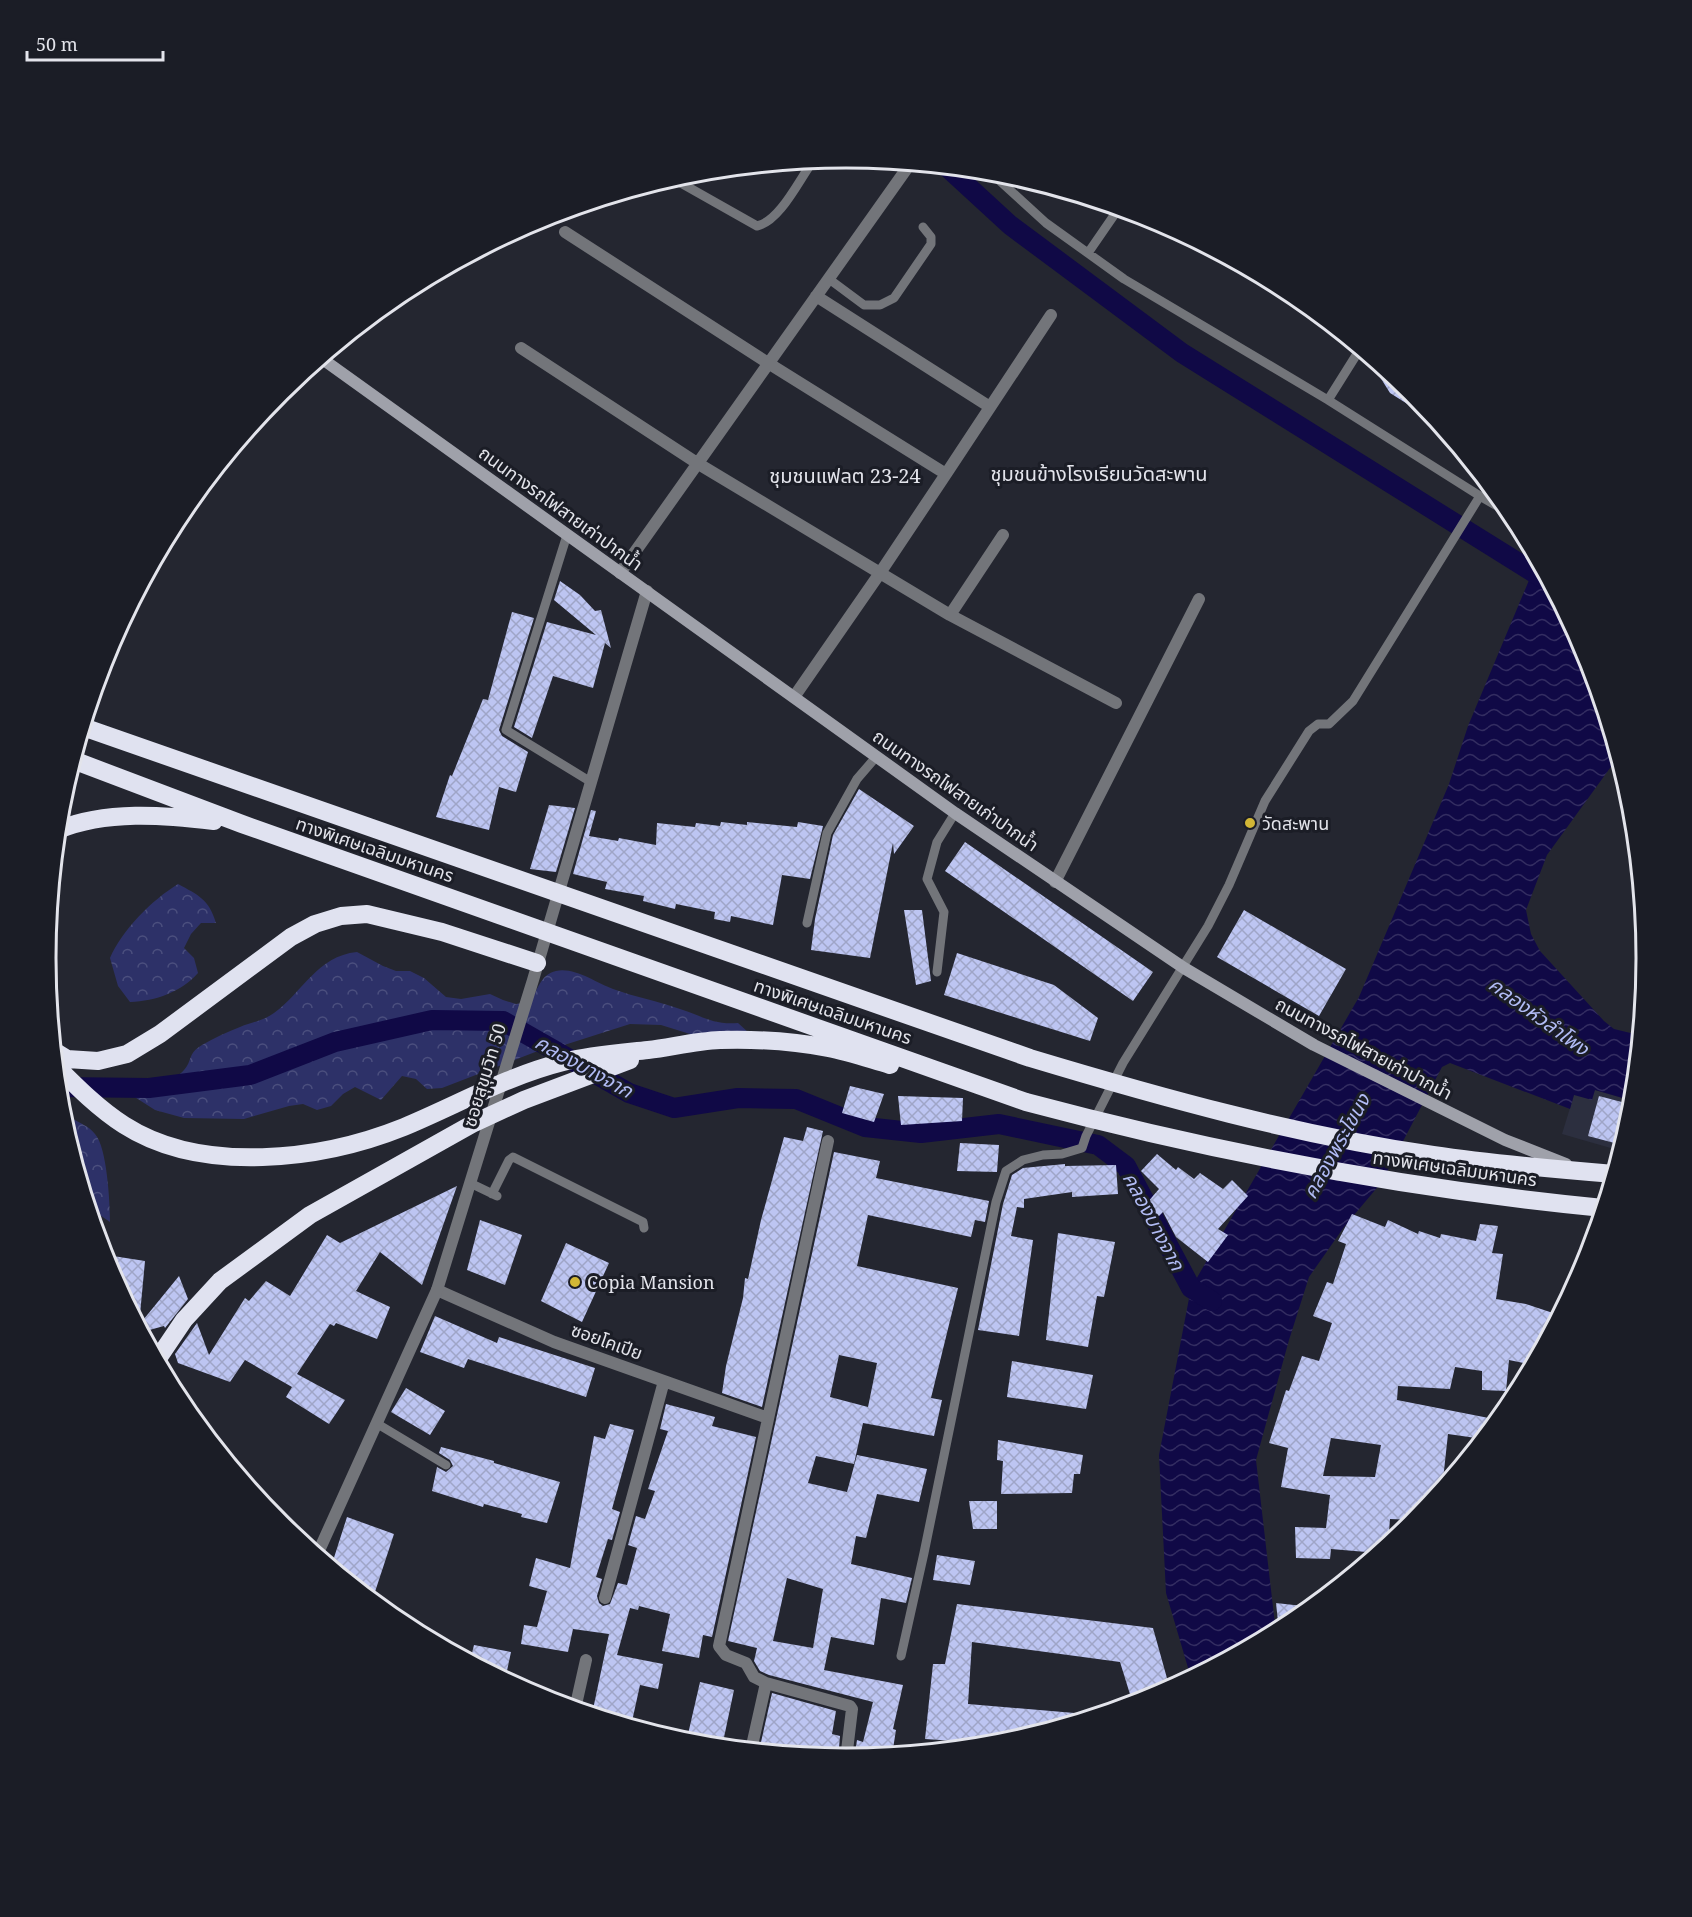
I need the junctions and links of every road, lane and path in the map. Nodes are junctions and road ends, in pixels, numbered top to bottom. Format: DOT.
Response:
graph roads {
  1 [pos="807,169"];
  2 [pos="905,171"];
  3 [pos="1003,184"];
  4 [pos="684,185"];
  5 [pos="1114,215"];
  6 [pos="923,227"];
  7 [pos="565,232"];
  8 [pos="1088,253"];
  9 [pos="829,279"];
  10 [pos="816,296"];
  11 [pos="1051,315"];
  12 [pos="521,348"];
  13 [pos="1356,355"];
  14 [pos="327,362"];
  15 [pos="768,363"];
  16 [pos="1328,400"];
  17 [pos="990,407"];
  18 [pos="697,463"];
  19 [pos="946,474"];
  20 [pos="1480,496"];
  21 [pos="1491,503"];
  22 [pos="567,535"];
  23 [pos="1003,535"];
  24 [pos="620,573"];
  25 [pos="880,573"];
  26 [pos="647,591"];
  27 [pos="1198,599"];
  28 [pos="950,615"];
  29 [pos="794,697"];
  30 [pos="1116,703"];
  31 [pos="89,729"];
  32 [pos="876,757"];
  33 [pos="80,763"];
  34 [pos="591,782"];
  35 [pos="955,813"];
  36 [pos="242,824"];
  37 [pos="67,826"];
  38 [pos="1055,882"];
  39 [pos="807,923"];
  40 [pos="537,963"];
  41 [pos="1184,968"];
  42 [pos="937,972"];
  43 [pos="666,1048"];
  44 [pos="61,1056"];
  45 [pos="64,1074"];
  46 [pos="1026,1102"];
  47 [pos="828,1141"];
  48 [pos="1607,1173"];
  49 [pos="1606,1178"];
  50 [pos="470,1183"];
  51 [pos="1597,1207"];
  52 [pos="644,1228"];
  53 [pos="437,1290"];
  54 [pos="161,1354"];
  55 [pos="664,1381"];
  56 [pos="768,1418"];
  57 [pos="376,1423"];
  58 [pos="446,1465"];
  59 [pos="319,1548"];
  60 [pos="605,1598"];
  61 [pos="901,1656"];
  62 [pos="586,1660"];
  63 [pos="766,1683"];
  64 [pos="577,1701"];
  65 [pos="753,1743"];
  66 [pos="847,1749"];
  1 -- 4 [label="lane"];
  2 -- 9 [label="street"];
  3 -- 8 [label="lane"];
  5 -- 8 [label="lane"];
  6 -- 9 [label="lane"];
  7 -- 15 [label="street"];
  8 -- 16 [label="lane"];
  9 -- 10 [label="street"];
  10 -- 15 [label="street"];
  10 -- 17 [label="street"];
  11 -- 17 [label="street"];
  12 -- 18 [label="street"];
  13 -- 16 [label="lane"];
  14 -- 22 [label="main road, ถนนทางรถไฟสายเก่าปากน้ำ"];
  15 -- 18 [label="street"];
  15 -- 19 [label="street"];
  16 -- 20 [label="lane"];
  17 -- 19 [label="street"];
  18 -- 24 [label="street"];
  18 -- 25 [label="street"];
  19 -- 25 [label="street"];
  20 -- 21 [label="lane"];
  20 -- 41 [label="lane"];
  22 -- 24 [label="main road, ถนนทางรถไฟสายเก่าปากน้ำ"];
  22 -- 34 [label="lane"];
  23 -- 28 [label="street"];
  24 -- 26 [label="main road, ถนนทางรถไฟสายเก่าปากน้ำ"];
  25 -- 28 [label="street"];
  25 -- 29 [label="street"];
  26 -- 29 [label="main road, ถนนทางรถไฟสายเก่าปากน้ำ"];
  26 -- 34 [label="street, ซอยสุขุมวิท 50"];
  27 -- 38 [label="street"];
  28 -- 30 [label="street"];
  29 -- 32 [label="main road, ถนนทางรถไฟสายเก่าปากน้ำ"];
  31 -- 48 [label="highway, ทางพิเศษเฉลิมมหานคร"];
  32 -- 35 [label="main road, ถนนทางรถไฟสายเก่าปากน้ำ"];
  32 -- 39 [label="lane"];
  33 -- 36 [label="highway, ทางพิเศษเฉลิมมหานคร"];
  34 -- 40 [label="street, ซอยสุขุมวิท 50"];
  35 -- 38 [label="main road, ถนนทางรถไฟสายเก่าปากน้ำ"];
  35 -- 42 [label="lane"];
  36 -- 37 [label="highway"];
  36 -- 46 [label="highway, ทางพิเศษเฉลิมมหานคร"];
  38 -- 41 [label="main road, ถนนทางรถไฟสายเก่าปากน้ำ"];
  40 -- 44 [label="highway"];
  40 -- 50 [label="street, ซอยสุขุมวิท 50"];
  41 -- 49 [label="main road, ถนนทางรถไฟสายเก่าปากน้ำ"];
  41 -- 61 [label="lane"];
  43 -- 45 [label="highway"];
  43 -- 46 [label="highway"];
  43 -- 54 [label="highway"];
  46 -- 51 [label="highway, ทางพิเศษเฉลิมมหานคร"];
  47 -- 56 [label="street"];
  50 -- 52 [label="lane"];
  50 -- 53 [label="street, ซอยสุขุมวิท 50"];
  53 -- 55 [label="street, ซอยโคเปีย"];
  53 -- 57 [label="street, ซอยสุขุมวิท 50"];
  55 -- 56 [label="street, ซอยโคเปีย"];
  55 -- 60 [label="street"];
  56 -- 63 [label="street"];
  57 -- 58 [label="lane"];
  57 -- 59 [label="street, ซอยสุขุมวิท 50"];
  62 -- 64 [label="street"];
  63 -- 65 [label="street"];
  63 -- 66 [label="street"];
}
